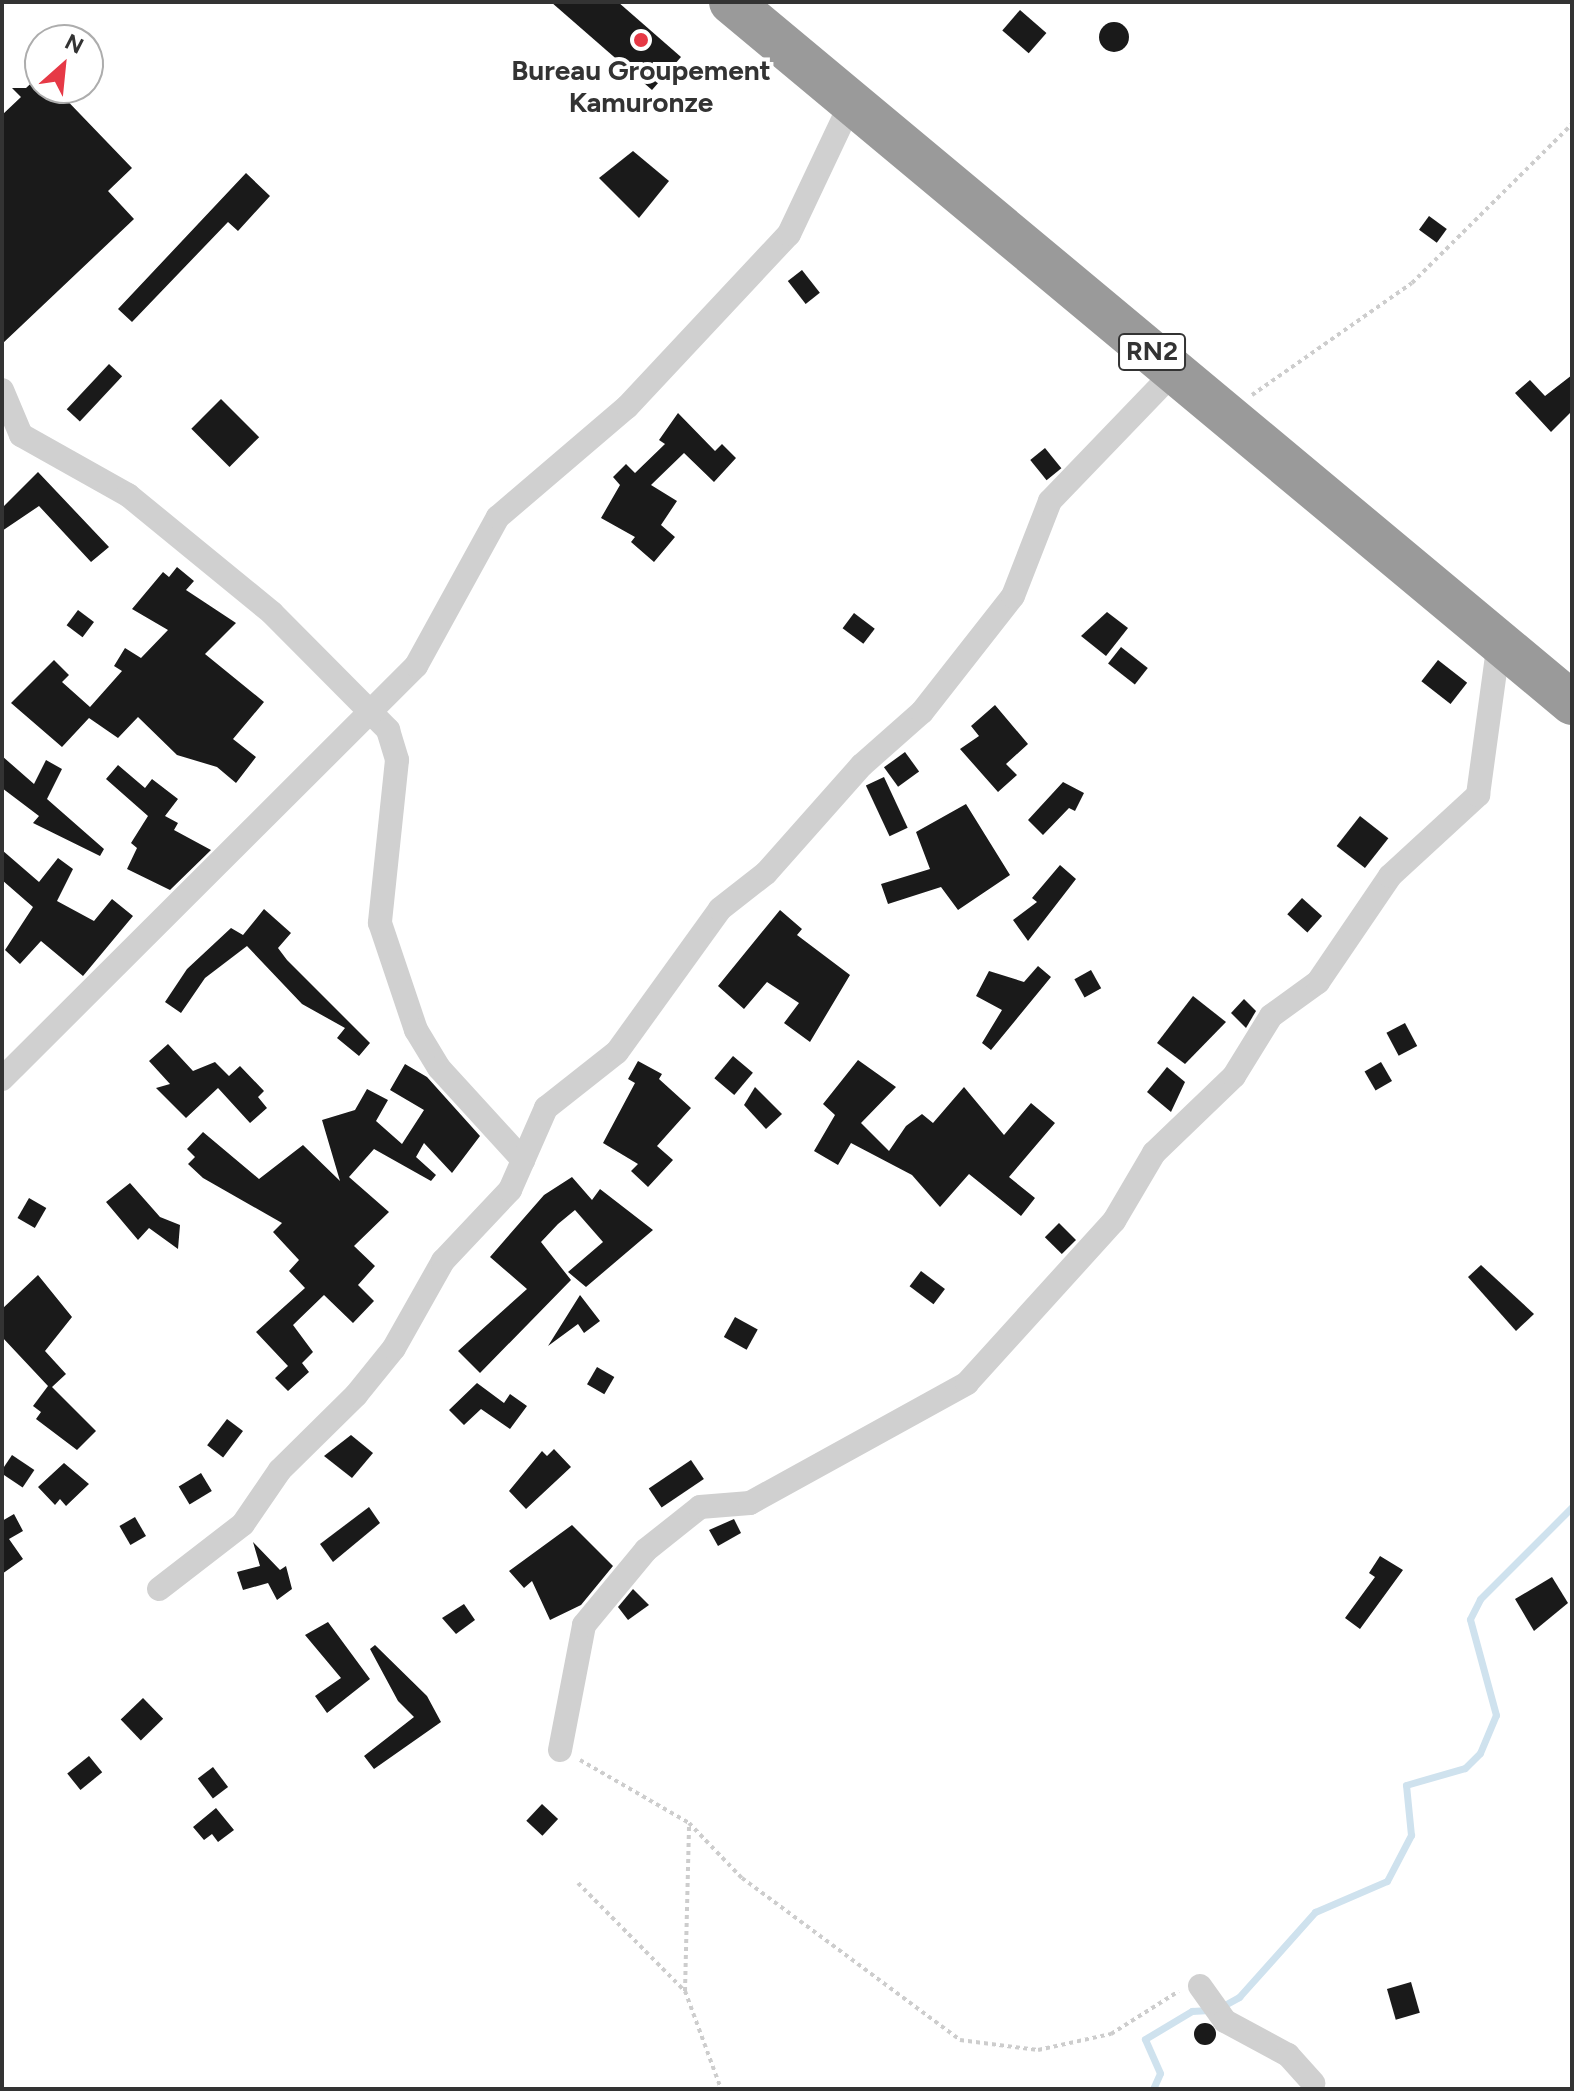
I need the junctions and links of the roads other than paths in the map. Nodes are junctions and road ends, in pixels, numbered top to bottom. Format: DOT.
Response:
graph roads {
  1 [pos="731,2"];
  2 [pos="852,101"];
  3 [pos="1175,371"];
  4 [pos="2,390"];
  5 [pos="1499,642"];
  6 [pos="1572,703"];
  7 [pos="368,708"];
  8 [pos="2,1079"];
  9 [pos="523,1160"];
  10 [pos="159,1589"];
  11 [pos="560,1750"];
  12 [pos="1200,1986"];
  13 [pos="1313,2083"];
  1 -- 2 [label="highway, RN2"];
  2 -- 3 [label="highway, RN2"];
  2 -- 7 [label="street"];
  3 -- 5 [label="highway, RN2"];
  3 -- 9 [label="street"];
  4 -- 7 [label="street"];
  5 -- 6 [label="highway, RN2"];
  5 -- 11 [label="street"];
  7 -- 8 [label="street"];
  7 -- 9 [label="street"];
  9 -- 10 [label="street"];
  12 -- 13 [label="street"];
}
